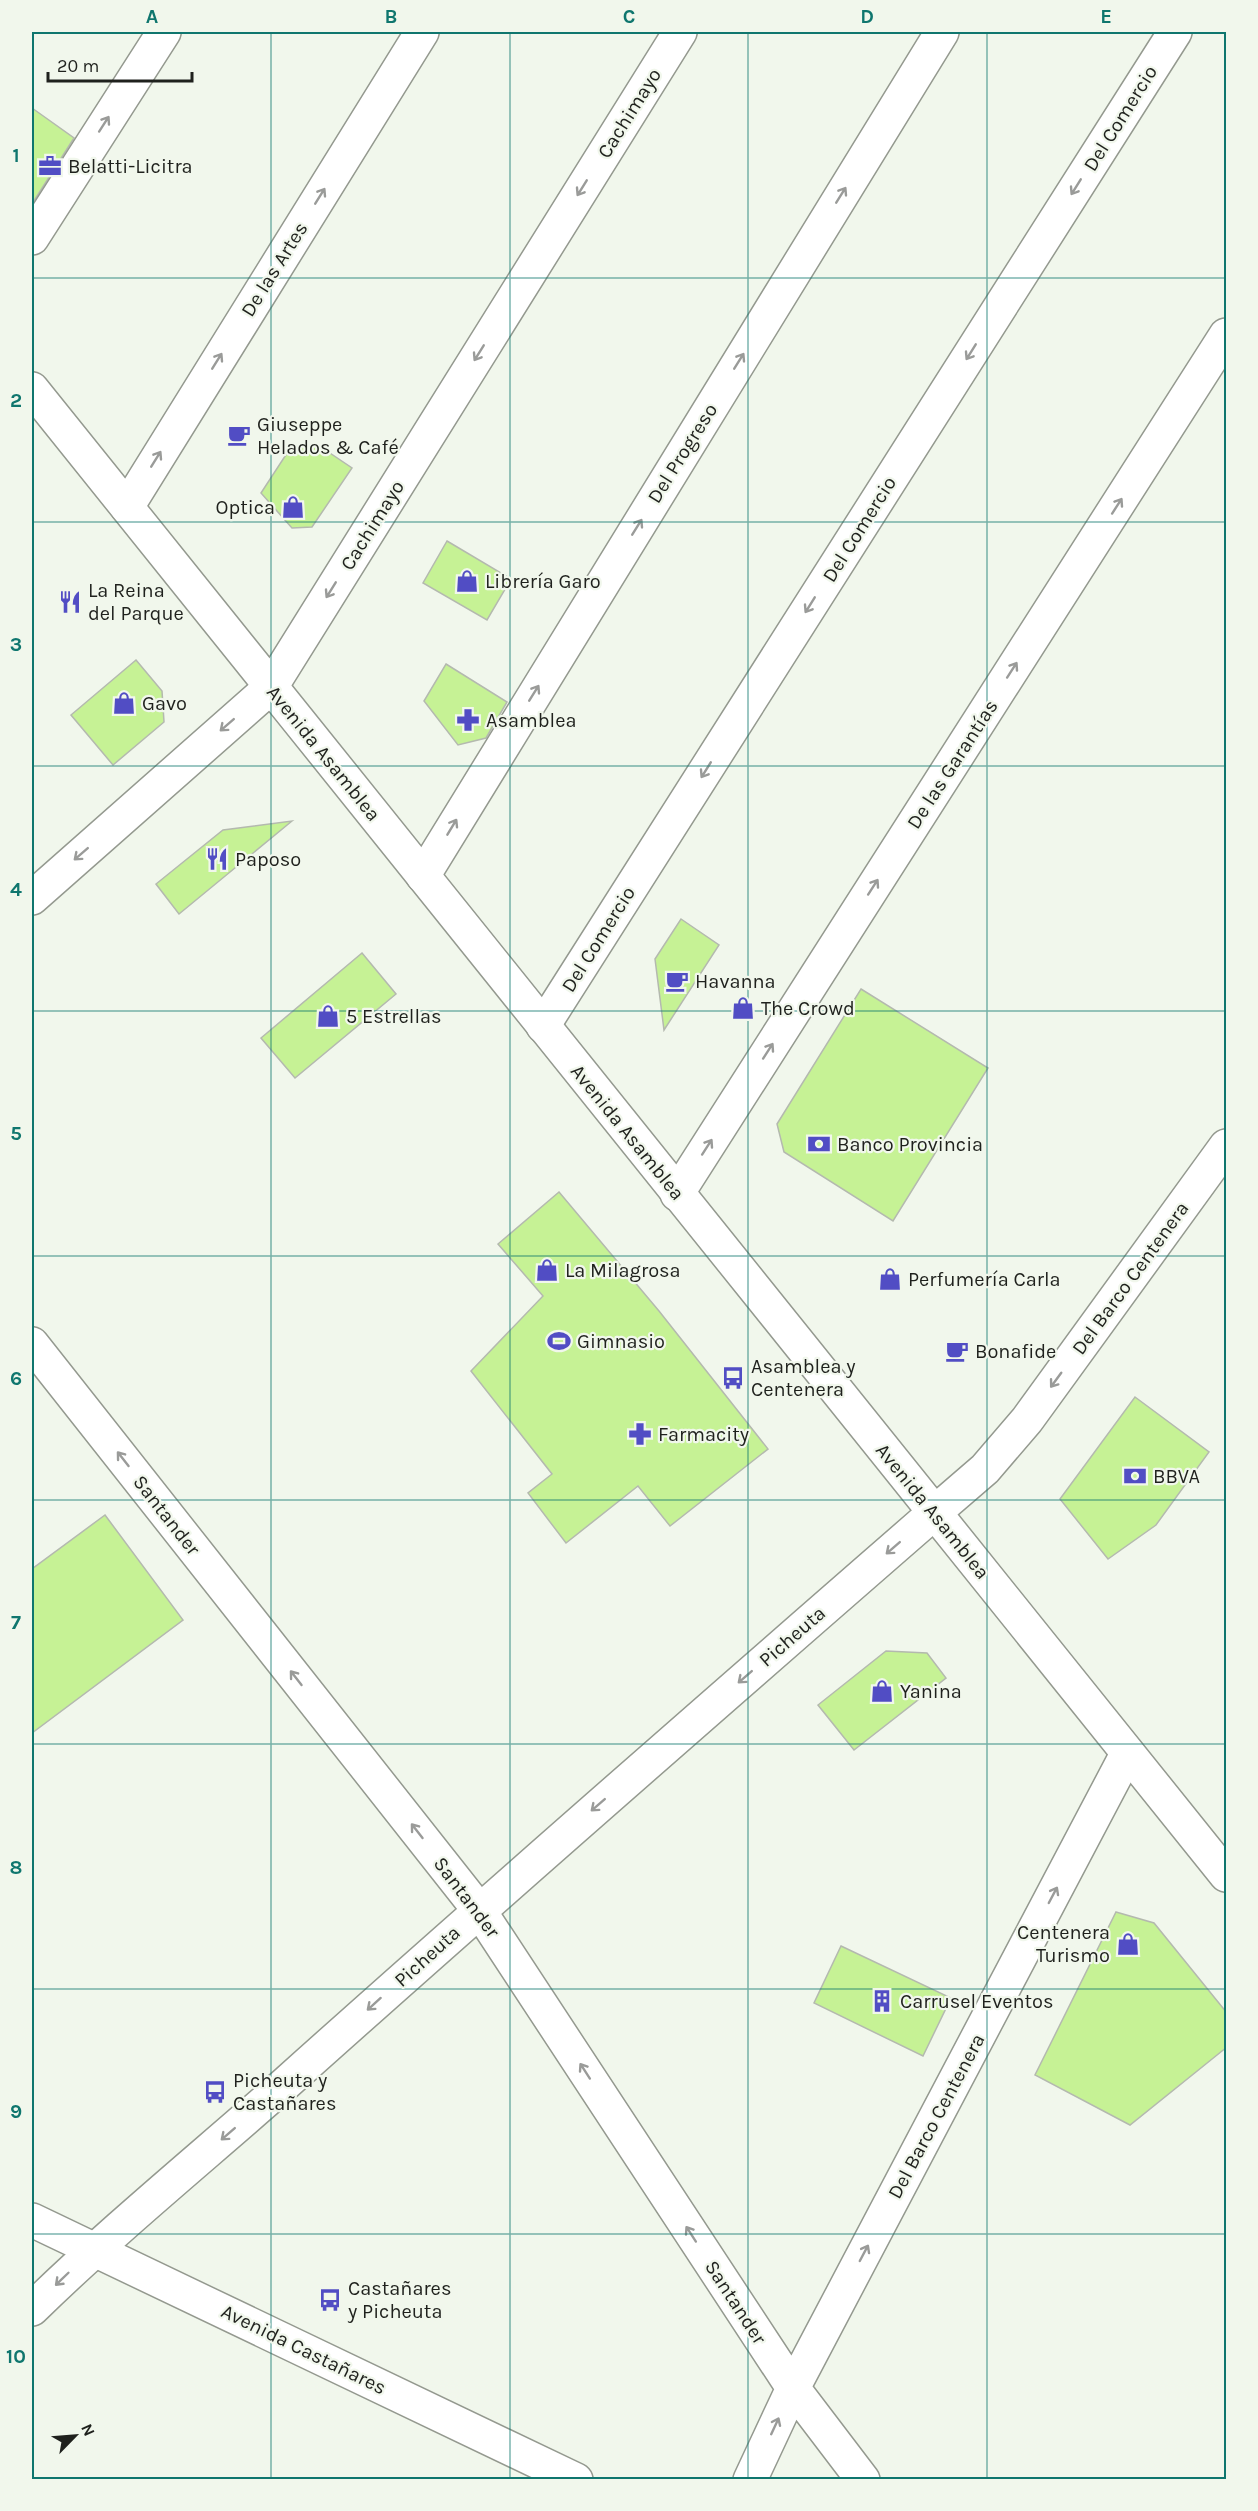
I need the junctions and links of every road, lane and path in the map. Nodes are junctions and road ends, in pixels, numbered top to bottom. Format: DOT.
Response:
graph roads {
  1 [pos="164,32"];
  2 [pos="422,32"];
  3 [pos="680,32"];
  4 [pos="942,32"];
  5 [pos="1175,32"];
  6 [pos="32,238"];
  7 [pos="1227,335"];
  8 [pos="32,388"];
  9 [pos="127,507"];
  10 [pos="271,687"];
  11 [pos="423,876"];
  12 [pos="32,898"];
  13 [pos="543,1026"];
  14 [pos="1227,1146"];
  15 [pos="677,1194"];
  16 [pos="32,1344"];
  17 [pos="934,1513"];
  18 [pos="1127,1754"];
  19 [pos="1227,1875"];
  20 [pos="479,1910"];
  21 [pos="32,2220"];
  22 [pos="93,2249"];
  23 [pos="32,2309"];
  24 [pos="793,2388"];
  25 [pos="576,2480"];
  26 [pos="750,2480"];
  27 [pos="863,2480"];
  6 -- 1 [label="street, one-way"];
  9 -- 2 [label="street, De las Artes, one-way"];
  3 -- 10 [label="street, Cachimayo, one-way"];
  11 -- 4 [label="street, Del Progreso, one-way"];
  5 -- 13 [label="street, Del Comercio, one-way"];
  15 -- 7 [label="street, De las Garantías, one-way"];
  8 -- 9 [label="street, Avenida Asamblea"];
  9 -- 10 [label="street, Avenida Asamblea"];
  10 -- 11 [label="street, Avenida Asamblea"];
  10 -- 12 [label="street, Cachimayo, one-way"];
  11 -- 13 [label="street, Avenida Asamblea"];
  13 -- 15 [label="street, Avenida Asamblea"];
  14 -- 17 [label="street, Del Barco Centenera, one-way"];
  15 -- 17 [label="street, Avenida Asamblea"];
  20 -- 16 [label="street, Santander, one-way"];
  17 -- 18 [label="street, Avenida Asamblea"];
  17 -- 20 [label="street, Picheuta, one-way"];
  18 -- 19 [label="street, Avenida Asamblea"];
  24 -- 18 [label="street, Del Barco Centenera, one-way"];
  20 -- 22 [label="street, Picheuta, one-way"];
  24 -- 20 [label="street, Santander, one-way"];
  21 -- 22 [label="street, Avenida Castañares"];
  22 -- 23 [label="street, Picheuta, one-way"];
  22 -- 25 [label="street, Avenida Castañares"];
  26 -- 24 [label="street, Del Barco Centenera, one-way"];
  24 -- 27 [label="street, Santander"];
}
